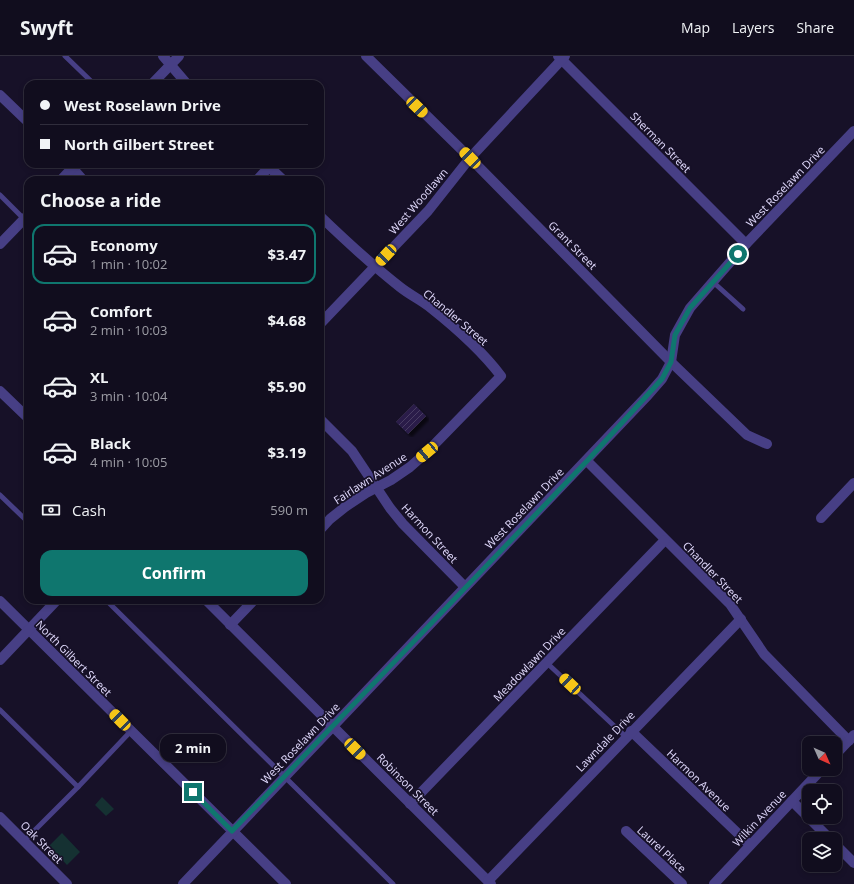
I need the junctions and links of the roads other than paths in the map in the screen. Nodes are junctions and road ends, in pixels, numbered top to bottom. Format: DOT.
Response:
graph roads {
  1 [pos="65,56"];
  2 [pos="163,56"];
  3 [pos="179,56"];
  4 [pos="366,56"];
  5 [pos="562,57"];
  6 [pos="170,65"];
  7 [pos="90,80"];
  8 [pos="156,80"];
  9 [pos="183,80"];
  10 [pos="0,95"];
  11 [pos="24,118"];
  12 [pos="854,131"];
  13 [pos="470,158"];
  14 [pos="71,168"];
  15 [pos="266,168"];
  16 [pos="270,168"];
  17 [pos="64,176"];
  18 [pos="260,176"];
  19 [pos="279,176"];
  20 [pos="0,195"];
  21 [pos="24,215"];
  22 [pos="24,219"];
  23 [pos="324,220"];
  24 [pos="0,244"];
  25 [pos="746,244"];
  26 [pos="375,267"];
  27 [pos="713,282"];
  28 [pos="743,309"];
  29 [pos="324,320"];
  30 [pos="671,362"];
  31 [pos="501,376"];
  32 [pos="0,391"];
  33 [pos="24,414"];
  34 [pos="324,423"];
  35 [pos="767,444"];
  36 [pos="587,461"];
  37 [pos="854,483"];
  38 [pos="378,488"];
  39 [pos="0,495"];
  40 [pos="24,518"];
  41 [pos="820,518"];
  42 [pos="324,526"];
  43 [pos="665,540"];
  44 [pos="465,587"];
  45 [pos="0,601"];
  46 [pos="53,604"];
  47 [pos="110,604"];
  48 [pos="210,604"];
  49 [pos="250,604"];
  50 [pos="741,619"];
  51 [pos="230,625"];
  52 [pos="28,629"];
  53 [pos="0,660"];
  54 [pos="547,663"];
  55 [pos="0,710"];
  56 [pos="333,727"];
  57 [pos="131,731"];
  58 [pos="628,734"];
  59 [pos="851,738"];
  60 [pos="842,748"];
  61 [pos="815,776"];
  62 [pos="284,777"];
  63 [pos="78,787"];
  64 [pos="792,801"];
  65 [pos="410,804"];
  66 [pos="0,818"];
  67 [pos="232,831"];
  68 [pos="626,831"];
  69 [pos="823,832"];
  70 [pos="24,842"];
  71 [pos="750,845"];
  72 [pos="842,851"];
  73 [pos="854,863"];
  74 [pos="489,883"];
  75 [pos="67,884"];
  76 [pos="183,884"];
  77 [pos="286,884"];
  78 [pos="393,884"];
  79 [pos="682,884"];
  80 [pos="714,884"];
  1 -- 7 [label="lane"];
  2 -- 6 [label="street"];
  3 -- 6 [label="street"];
  4 -- 13 [label="street, Grant Street"];
  5 -- 13 [label="street, West Woodlawn"];
  5 -- 25 [label="street, Sherman Street"];
  6 -- 8 [label="street"];
  6 -- 9 [label="street"];
  10 -- 11 [label="street"];
  12 -- 25 [label="street, West Roselawn Drive"];
  13 -- 26 [label="street, West Woodlawn"];
  13 -- 30 [label="street, Grant Street"];
  14 -- 17 [label="street"];
  15 -- 18 [label="street"];
  16 -- 19 [label="street"];
  20 -- 21 [label="lane"];
  22 -- 24 [label="street"];
  23 -- 26 [label="street, Chandler Street"];
  25 -- 27 [label="street, West Roselawn Drive"];
  26 -- 29 [label="street, West Woodlawn"];
  26 -- 31 [label="street, Chandler Street"];
  27 -- 28 [label="lane"];
  27 -- 30 [label="street, West Roselawn Drive"];
  30 -- 35 [label="street, Grant Street"];
  30 -- 36 [label="street, West Roselawn Drive"];
  31 -- 38 [label="street, Fairlawn Avenue"];
  32 -- 33 [label="street"];
  34 -- 38 [label="street, Harmon Street"];
  36 -- 43 [label="street, Chandler Street"];
  36 -- 44 [label="street, West Roselawn Drive"];
  37 -- 41 [label="street"];
  38 -- 42 [label="street, Fairlawn Avenue"];
  38 -- 44 [label="street, Harmon Street"];
  39 -- 40 [label="lane"];
  43 -- 50 [label="street, Chandler Street"];
  43 -- 54 [label="street, Meadowlawn Drive"];
  44 -- 56 [label="street, West Roselawn Drive"];
  45 -- 52 [label="street, North Gilbert Street"];
  46 -- 52 [label="street"];
  47 -- 62 [label="lane"];
  48 -- 51 [label="street, Robinson Street"];
  49 -- 51 [label="street"];
  50 -- 58 [label="street, Lawndale Drive"];
  50 -- 59 [label="street, Chandler Street"];
  51 -- 56 [label="street, Robinson Street"];
  52 -- 53 [label="street"];
  52 -- 57 [label="street, North Gilbert Street"];
  54 -- 58 [label="lane"];
  54 -- 65 [label="street, Meadowlawn Drive"];
  55 -- 63 [label="lane"];
  56 -- 62 [label="street, West Roselawn Drive"];
  56 -- 65 [label="street, Robinson Street"];
  57 -- 63 [label="lane"];
  57 -- 67 [label="street, North Gilbert Street"];
  58 -- 71 [label="street, Harmon Avenue"];
  58 -- 74 [label="street, Lawndale Drive"];
  59 -- 60 [label="street"];
  61 -- 64 [label="street, Wilkin Avenue"];
  62 -- 67 [label="street, West Roselawn Drive"];
  62 -- 78 [label="lane"];
  63 -- 70 [label="lane"];
  64 -- 69 [label="street"];
  64 -- 71 [label="street, Wilkin Avenue"];
  65 -- 74 [label="street, Robinson Street"];
  66 -- 70 [label="street, Oak Street"];
  67 -- 76 [label="street, West Roselawn Drive"];
  67 -- 77 [label="street, North Gilbert Street"];
  68 -- 79 [label="street, Laurel Place"];
  70 -- 75 [label="street, Oak Street"];
  71 -- 80 [label="street, Wilkin Avenue"];
  72 -- 73 [label="street"];
}
